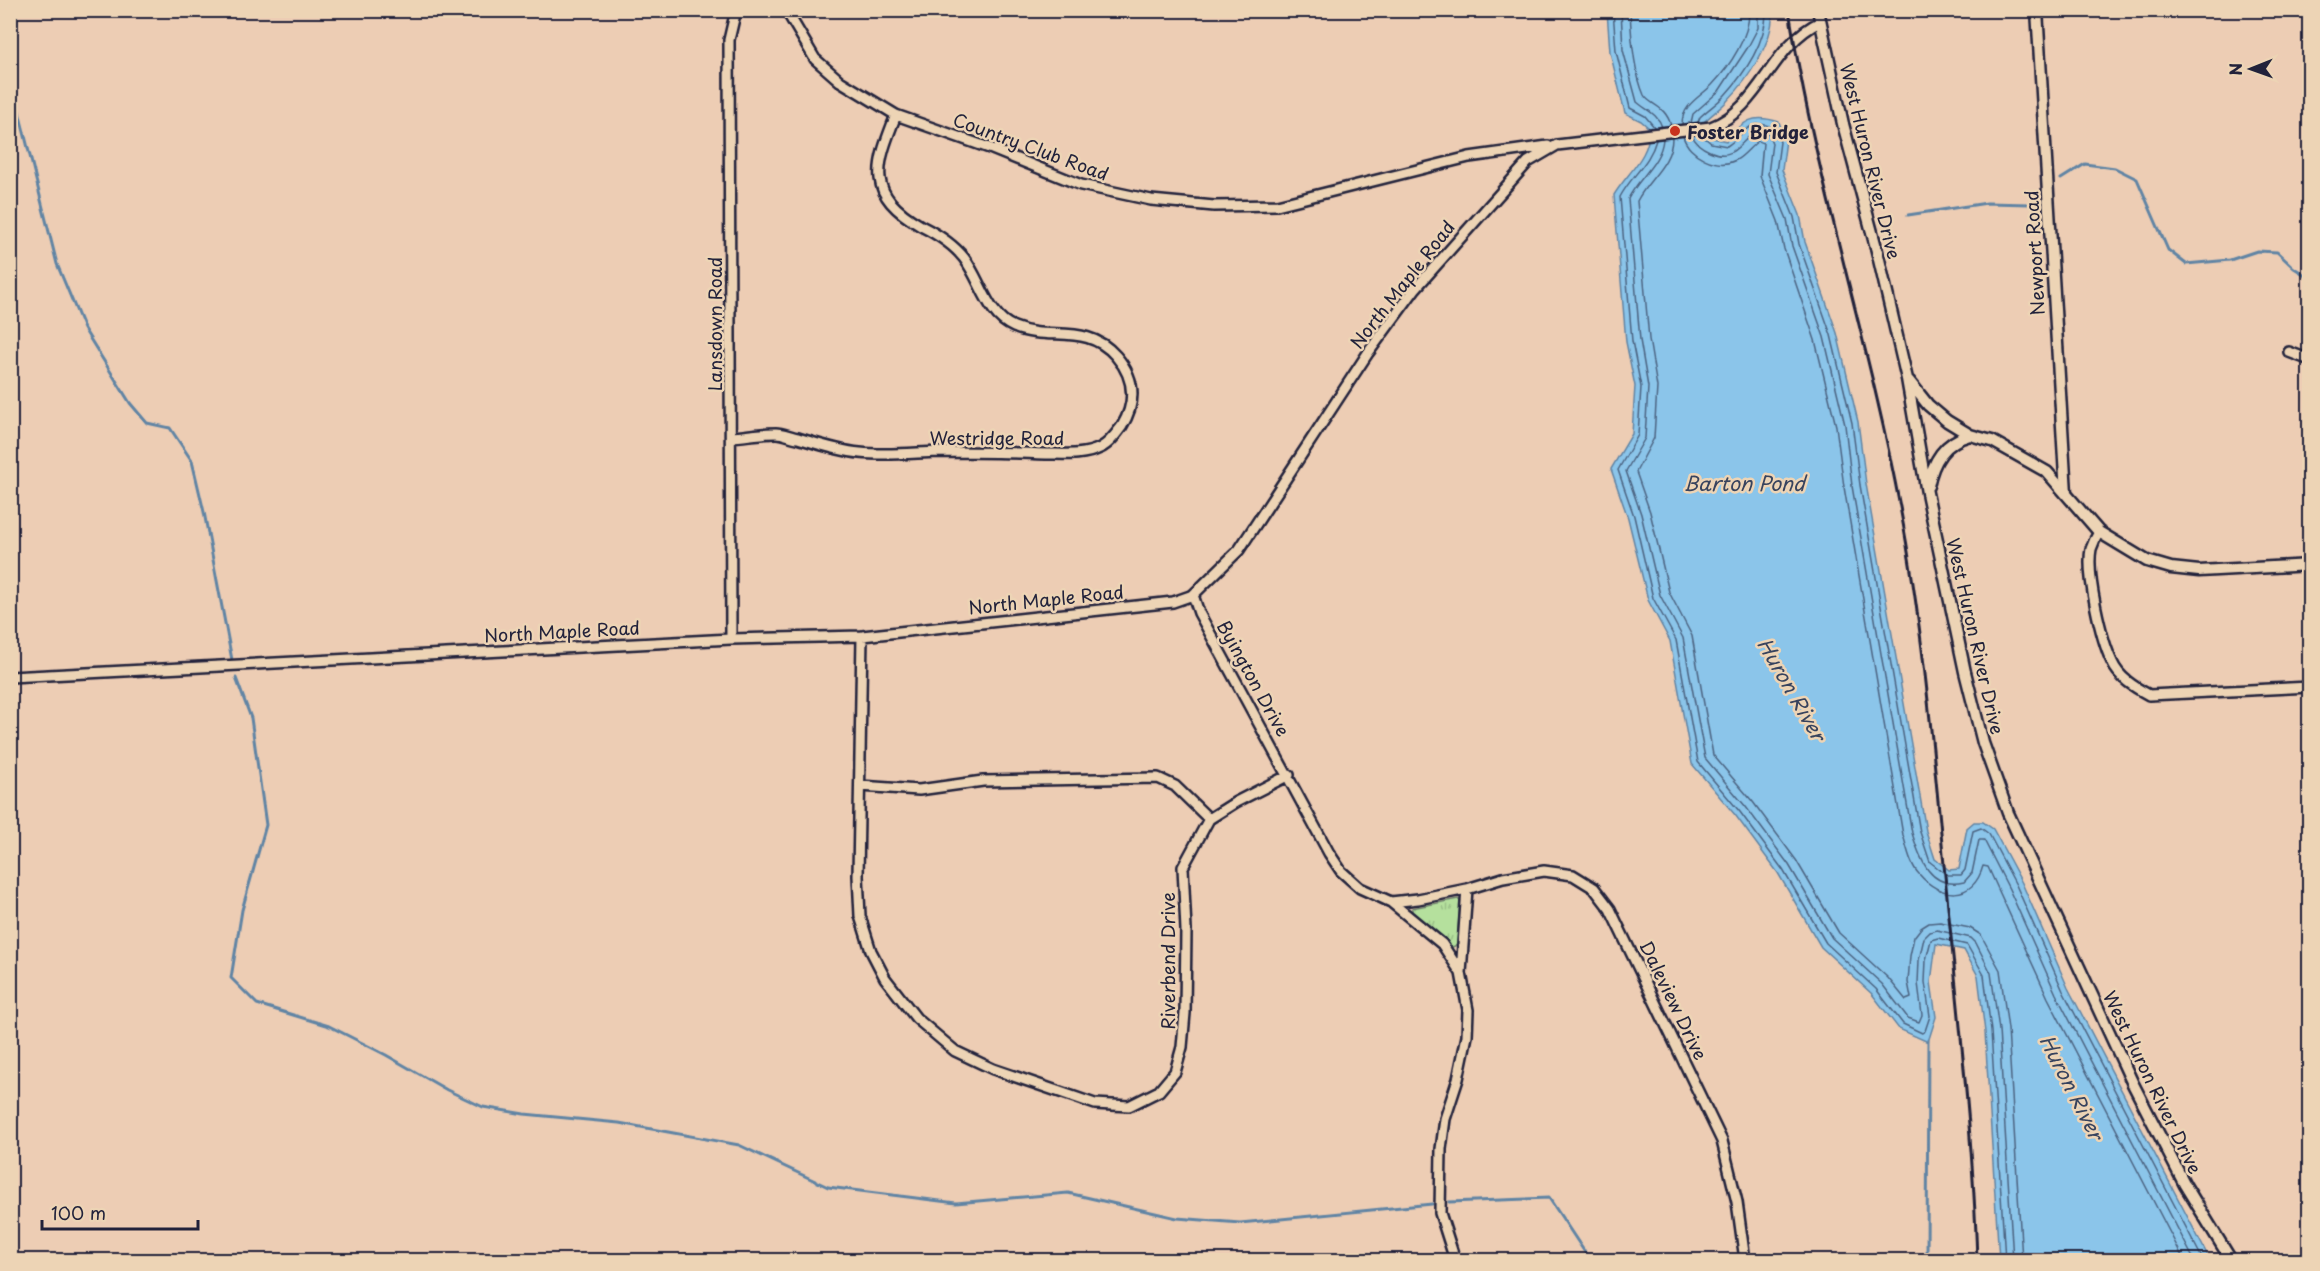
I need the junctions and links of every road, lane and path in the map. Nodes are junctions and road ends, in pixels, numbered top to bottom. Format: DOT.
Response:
graph roads {
  1 [pos="736,10"];
  2 [pos="786,10"];
  3 [pos="1818,10"];
  4 [pos="2037,10"];
  5 [pos="1820,22"];
  6 [pos="896,115"];
  7 [pos="1557,145"];
  8 [pos="2289,352"];
  9 [pos="2310,360"];
  10 [pos="1907,379"];
  11 [pos="1970,435"];
  12 [pos="731,437"];
  13 [pos="1927,493"];
  14 [pos="2066,493"];
  15 [pos="2099,532"];
  16 [pos="2310,565"];
  17 [pos="1193,595"];
  18 [pos="862,636"];
  19 [pos="731,639"];
  20 [pos="10,677"];
  21 [pos="2310,687"];
  22 [pos="1289,776"];
  23 [pos="860,786"];
  24 [pos="1209,819"];
  25 [pos="1467,889"];
  26 [pos="1391,902"];
  27 [pos="1461,974"];
  28 [pos="1455,1260"];
  29 [pos="1744,1260"];
  30 [pos="2231,1260"];
  1 -- 12 [label="street, Lansdown Road"];
  2 -- 6 [label="street, Country Club Road"];
  3 -- 5 [label="street, West Huron River Drive"];
  4 -- 14 [label="street, Newport Road"];
  5 -- 7 [label="street, North Maple Road"];
  5 -- 10 [label="street, West Huron River Drive"];
  6 -- 7 [label="street, Country Club Road"];
  6 -- 12 [label="street, Westridge Road"];
  7 -- 17 [label="street, North Maple Road"];
  8 -- 9 [label="street"];
  10 -- 11 [label="street"];
  10 -- 13 [label="street, West Huron River Drive"];
  11 -- 13 [label="street"];
  11 -- 14 [label="street"];
  12 -- 19 [label="street, Lansdown Road"];
  13 -- 30 [label="street, West Huron River Drive"];
  14 -- 15 [label="street"];
  15 -- 16 [label="street"];
  15 -- 21 [label="street"];
  17 -- 18 [label="street, North Maple Road"];
  17 -- 22 [label="street, Byington Drive"];
  18 -- 19 [label="street, North Maple Road"];
  18 -- 23 [label="street, Riverbend Drive"];
  19 -- 20 [label="street, North Maple Road"];
  22 -- 24 [label="street, Riverbend Drive"];
  22 -- 26 [label="street, Byington Drive"];
  23 -- 24 [label="street"];
  23 -- 24 [label="street, Riverbend Drive"];
  25 -- 26 [label="street, Daleview Drive"];
  25 -- 27 [label="street"];
  25 -- 29 [label="street, Daleview Drive"];
  26 -- 27 [label="street, Byington Drive"];
  27 -- 28 [label="street"];
}
